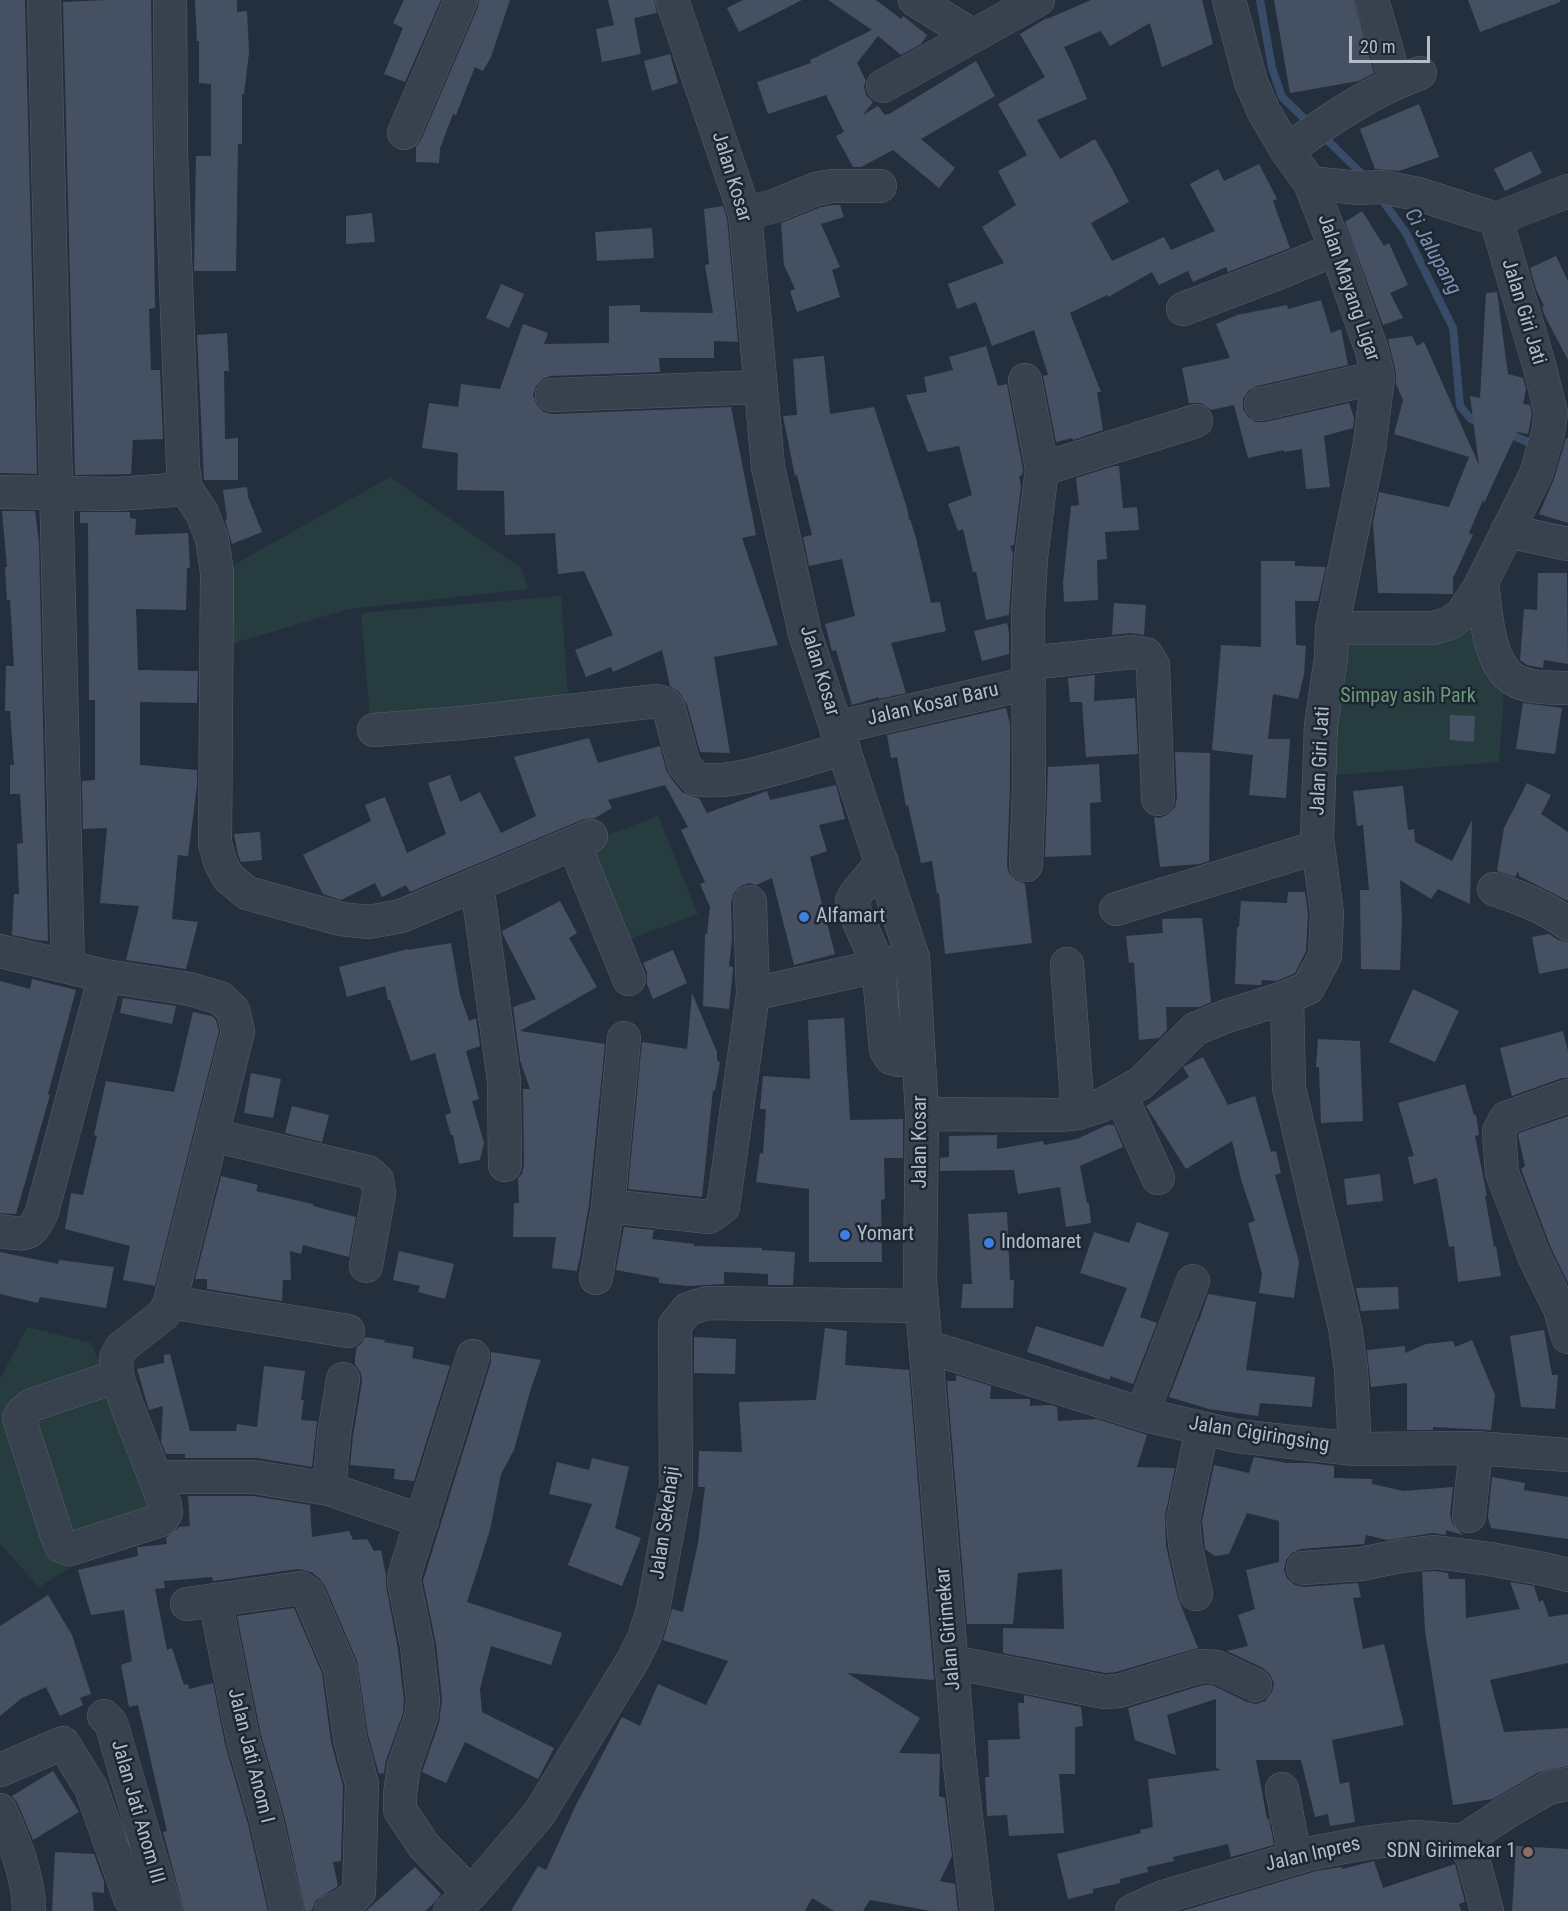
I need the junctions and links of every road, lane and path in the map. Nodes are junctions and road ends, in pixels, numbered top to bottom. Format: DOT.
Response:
graph roads {
  1 [pos="44,0"];
  2 [pos="170,0"];
  3 [pos="461,0"];
  4 [pos="672,0"];
  5 [pos="915,0"];
  6 [pos="1038,0"];
  7 [pos="1229,0"];
  8 [pos="1372,0"];
  9 [pos="972,36"];
  10 [pos="883,86"];
  11 [pos="404,133"];
  12 [pos="1308,136"];
  13 [pos="1310,183"];
  14 [pos="880,186"];
  15 [pos="1568,191"];
  16 [pos="745,214"];
  17 [pos="1496,219"];
  18 [pos="1336,249"];
  19 [pos="1184,309"];
  20 [pos="1378,377"];
  21 [pos="1025,380"];
  22 [pos="761,387"];
  23 [pos="552,395"];
  24 [pos="1261,404"];
  25 [pos="1196,421"];
  26 [pos="1042,469"];
  27 [pos="186,489"];
  28 [pos="0,492"];
  29 [pos="55,494"];
  30 [pos="1507,531"];
  31 [pos="1568,544"];
  32 [pos="1482,583"];
  33 [pos="1332,628"];
  34 [pos="1029,673"];
  35 [pos="1568,688"];
  36 [pos="374,730"];
  37 [pos="840,738"];
  38 [pos="1158,799"];
  39 [pos="1318,847"];
  40 [pos="882,862"];
  41 [pos="1026,865"];
  42 [pos="477,885"];
  43 [pos="1494,889"];
  44 [pos="750,902"];
  45 [pos="1116,909"];
  46 [pos="897,912"];
  47 [pos="1568,924"];
  48 [pos="0,951"];
  49 [pos="872,951"];
  50 [pos="914,957"];
  51 [pos="1067,964"];
  52 [pos="68,968"];
  53 [pos="105,976"];
  54 [pos="629,979"];
  55 [pos="753,994"];
  56 [pos="1287,997"];
  57 [pos="624,1038"];
  58 [pos="919,1057"];
  59 [pos="1121,1096"];
  60 [pos="1568,1096"];
  61 [pos="1078,1113"];
  62 [pos="922,1114"];
  63 [pos="212,1136"];
  64 [pos="505,1165"];
  65 [pos="1158,1178"];
  66 [pos="608,1206"];
  67 [pos="0,1230"];
  68 [pos="366,1266"];
  69 [pos="596,1278"];
  70 [pos="1193,1281"];
  71 [pos="170,1302"];
  72 [pos="922,1306"];
  73 [pos="1565,1317"];
  74 [pos="348,1331"];
  75 [pos="926,1346"];
  76 [pos="473,1356"];
  77 [pos="117,1376"];
  78 [pos="343,1379"];
  79 [pos="1142,1414"];
  80 [pos="1202,1429"];
  81 [pos="1476,1448"];
  82 [pos="1355,1449"];
  83 [pos="1568,1455"];
  84 [pos="168,1478"];
  85 [pos="329,1489"];
  86 [pos="1469,1516"];
  87 [pos="422,1521"];
  88 [pos="1303,1568"];
  89 [pos="1568,1575"];
  90 [pos="1196,1594"];
  91 [pos="952,1662"];
  92 [pos="1255,1685"];
  93 [pos="104,1716"];
  94 [pos="0,1770"];
  95 [pos="1568,1784"];
  96 [pos="1282,1790"];
  97 [pos="0,1810"];
  98 [pos="1463,1841"];
  99 [pos="1294,1857"];
  100 [pos="460,1903"];
  101 [pos="29,1911"];
  102 [pos="138,1911"];
  103 [pos="166,1911"];
  104 [pos="287,1911"];
  105 [pos="331,1911"];
  106 [pos="977,1911"];
  107 [pos="1132,1911"];
  108 [pos="1487,1911"];
  1 -- 29 [label="street"];
  2 -- 27 [label="street"];
  3 -- 11 [label="street"];
  4 -- 16 [label="street, Jalan Kosar"];
  5 -- 9 [label="street"];
  6 -- 9 [label="street"];
  7 -- 12 [label="street, Jalan Mayang Ligar"];
  8 -- 12 [label="street"];
  9 -- 10 [label="street"];
  12 -- 13 [label="street, Jalan Mayang Ligar"];
  13 -- 17 [label="street"];
  13 -- 18 [label="street, Jalan Mayang Ligar"];
  14 -- 16 [label="street"];
  15 -- 17 [label="street"];
  16 -- 22 [label="street, Jalan Kosar"];
  17 -- 30 [label="street, Jalan Giri Jati"];
  18 -- 19 [label="street"];
  18 -- 20 [label="street, Jalan Mayang Ligar"];
  20 -- 24 [label="street"];
  20 -- 33 [label="street, Jalan Mayang Ligar"];
  21 -- 26 [label="street"];
  22 -- 23 [label="street"];
  22 -- 37 [label="street, Jalan Kosar"];
  25 -- 26 [label="street"];
  26 -- 34 [label="street"];
  27 -- 29 [label="street"];
  27 -- 42 [label="street"];
  28 -- 29 [label="street"];
  29 -- 52 [label="street"];
  30 -- 31 [label="street"];
  30 -- 32 [label="street, Jalan Giri Jati"];
  32 -- 33 [label="street, Jalan Giri Jati"];
  32 -- 35 [label="street"];
  33 -- 39 [label="street, Jalan Giri Jati"];
  34 -- 37 [label="street, Jalan Kosar Baru"];
  34 -- 38 [label="street, Jalan Kosar Baru"];
  34 -- 41 [label="street"];
  36 -- 37 [label="street, Jalan Kosar Baru"];
  37 -- 40 [label="street, Jalan Kosar"];
  39 -- 45 [label="street"];
  39 -- 56 [label="street, Jalan Giri Jati"];
  40 -- 46 [label="street, Jalan Kosar"];
  40 -- 49 [label="street"];
  42 -- 54 [label="street"];
  42 -- 64 [label="street"];
  43 -- 47 [label="street"];
  44 -- 55 [label="street"];
  46 -- 49 [label="street"];
  46 -- 50 [label="street, Jalan Kosar"];
  48 -- 52 [label="street"];
  49 -- 50 [label="street"];
  49 -- 55 [label="street"];
  49 -- 58 [label="street"];
  50 -- 58 [label="street, Jalan Kosar"];
  51 -- 61 [label="street"];
  52 -- 53 [label="street"];
  53 -- 63 [label="street"];
  53 -- 67 [label="street"];
  55 -- 66 [label="street"];
  56 -- 59 [label="street, Jalan Giri Jati"];
  56 -- 82 [label="street"];
  57 -- 66 [label="street"];
  58 -- 62 [label="street, Jalan Kosar"];
  59 -- 61 [label="street, Jalan Giri Jati"];
  59 -- 65 [label="street"];
  60 -- 73 [label="street"];
  61 -- 62 [label="street, Jalan Giri Jati"];
  62 -- 72 [label="street, Jalan Kosar"];
  63 -- 68 [label="street"];
  63 -- 71 [label="street"];
  66 -- 69 [label="street"];
  70 -- 79 [label="street"];
  71 -- 74 [label="street"];
  71 -- 77 [label="street"];
  72 -- 75 [label="street, Jalan Kosar"];
  72 -- 100 [label="street, Jalan Sekehaji"];
  75 -- 79 [label="street, Jalan Cigiringsing"];
  75 -- 91 [label="street, Jalan Girimekar"];
  76 -- 87 [label="street"];
  77 -- 77 [label="street"];
  78 -- 85 [label="street"];
  79 -- 80 [label="street, Jalan Cigiringsing"];
  80 -- 82 [label="street, Jalan Cigiringsing"];
  80 -- 90 [label="street"];
  81 -- 82 [label="street, Jalan Cigiringsing"];
  81 -- 83 [label="street, Jalan Cigiringsing"];
  81 -- 86 [label="street"];
  84 -- 85 [label="street"];
  85 -- 87 [label="street"];
  87 -- 100 [label="street"];
  88 -- 89 [label="street"];
  91 -- 92 [label="street"];
  91 -- 106 [label="street, Jalan Girimekar"];
  93 -- 103 [label="street, Jalan Jati Anom III"];
  94 -- 102 [label="street"];
  95 -- 98 [label="street"];
  96 -- 99 [label="street"];
  97 -- 101 [label="street"];
  98 -- 99 [label="street, Jalan Inpres"];
  98 -- 108 [label="street"];
  99 -- 107 [label="street, Jalan Inpres"];
  104 -- 105 [label="street, Jalan Jati Anom I"];
}
